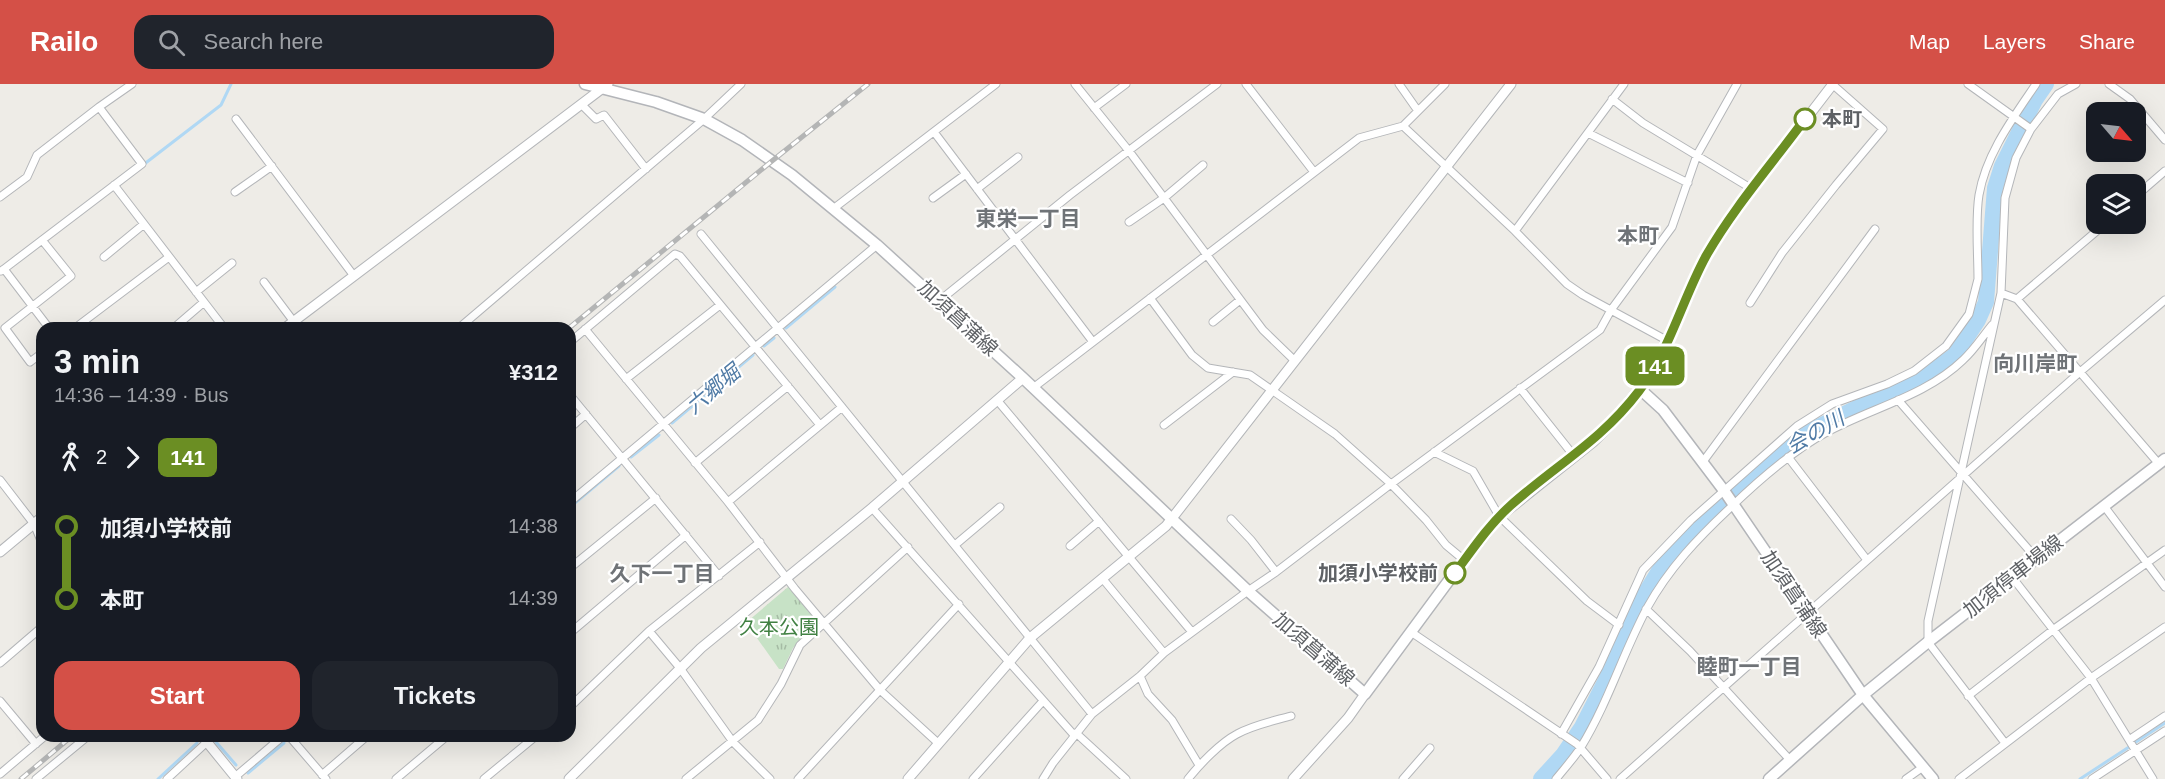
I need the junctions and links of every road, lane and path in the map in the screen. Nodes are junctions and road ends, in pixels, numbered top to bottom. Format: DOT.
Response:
graph roads {
  1 [pos="132,84"];
  2 [pos="585,84"];
  3 [pos="741,84"];
  4 [pos="996,84"];
  5 [pos="1075,84"];
  6 [pos="1126,84"];
  7 [pos="1217,84"];
  8 [pos="1246,84"];
  9 [pos="1399,84"];
  10 [pos="1445,84"];
  11 [pos="1511,84"];
  12 [pos="1624,84"];
  13 [pos="1737,84"];
  14 [pos="1832,84"];
  15 [pos="1968,84"];
  16 [pos="2036,84"];
  17 [pos="2076,84"];
  18 [pos="2109,84"];
  19 [pos="605,86"];
  20 [pos="2065,87"];
  21 [pos="1612,99"];
  22 [pos="581,104"];
  23 [pos="99,107"];
  24 [pos="1094,108"];
  25 [pos="1418,111"];
  26 [pos="2013,117"];
  27 [pos="236,119"];
  28 [pos="704,119"];
  29 [pos="1403,126"];
  30 [pos="2031,129"];
  31 [pos="934,132"];
  32 [pos="1587,133"];
  33 [pos="2165,140"];
  34 [pos="1129,151"];
  35 [pos="1697,155"];
  36 [pos="1018,157"];
  37 [pos="1203,165"];
  38 [pos="272,166"];
  39 [pos="646,169"];
  40 [pos="1447,169"];
  41 [pos="2165,171"];
  42 [pos="1314,172"];
  43 [pos="966,174"];
  44 [pos="1688,183"];
  45 [pos="114,185"];
  46 [pos="2146,187"];
  47 [pos="978,189"];
  48 [pos="1752,189"];
  49 [pos="235,192"];
  50 [pos="0,197"];
  51 [pos="933,198"];
  52 [pos="1164,198"];
  53 [pos="834,209"];
  54 [pos="1129,222"];
  55 [pos="144,224"];
  56 [pos="1875,229"];
  57 [pos="1515,231"];
  58 [pos="701,234"];
  59 [pos="2093,234"];
  60 [pos="1015,239"];
  61 [pos="42,240"];
  62 [pos="877,245"];
  63 [pos="169,256"];
  64 [pos="1207,256"];
  65 [pos="104,257"];
  66 [pos="232,264"];
  67 [pos="2,271"];
  68 [pos="354,276"];
  69 [pos="264,282"];
  70 [pos="196,292"];
  71 [pos="2001,293"];
  72 [pos="1150,298"];
  73 [pos="2017,299"];
  74 [pos="1240,300"];
  75 [pos="2165,300"];
  76 [pos="939,301"];
  77 [pos="204,302"];
  78 [pos="1750,303"];
  79 [pos="720,305"];
  80 [pos="33,307"];
  81 [pos="1611,310"];
  82 [pos="44,322"];
  83 [pos="83,322"];
  84 [pos="181,322"];
  85 [pos="219,322"];
  86 [pos="294,322"];
  87 [pos="466,322"];
  88 [pos="1213,322"];
  89 [pos="1994,323"];
  90 [pos="585,329"];
  91 [pos="778,330"];
  92 [pos="576,337"];
  93 [pos="1668,341"];
  94 [pos="1093,342"];
  95 [pos="756,347"];
  96 [pos="36,358"];
  97 [pos="1295,361"];
  98 [pos="1233,372"];
  99 [pos="2080,372"];
  100 [pos="1023,378"];
  101 [pos="626,379"];
  102 [pos="788,386"];
  103 [pos="1033,388"];
  104 [pos="1521,388"];
  105 [pos="1640,389"];
  106 [pos="1272,390"];
  107 [pos="997,400"];
  108 [pos="1898,400"];
  109 [pos="576,402"];
  110 [pos="842,407"];
  111 [pos="586,414"];
  112 [pos="576,423"];
  113 [pos="663,424"];
  114 [pos="820,425"];
  115 [pos="1164,425"];
  116 [pos="1434,452"];
  117 [pos="1574,456"];
  118 [pos="1788,457"];
  119 [pos="622,458"];
  120 [pos="2162,462"];
  121 [pos="1702,463"];
  122 [pos="695,464"];
  123 [pos="1960,476"];
  124 [pos="0,480"];
  125 [pos="903,482"];
  126 [pos="1391,484"];
  127 [pos="1724,491"];
  128 [pos="576,497"];
  129 [pos="656,498"];
  130 [pos="728,502"];
  131 [pos="1733,503"];
  132 [pos="2104,506"];
  133 [pos="1000,507"];
  134 [pos="872,508"];
  135 [pos="1499,516"];
  136 [pos="36,518"];
  137 [pos="1231,519"];
  138 [pos="1171,520"];
  139 [pos="1099,521"];
  140 [pos="36,522"];
  141 [pos="686,535"];
  142 [pos="760,542"];
  143 [pos="955,545"];
  144 [pos="1070,546"];
  145 [pos="908,547"];
  146 [pos="2165,550"];
  147 [pos="0,552"];
  148 [pos="1129,557"];
  149 [pos="2036,558"];
  150 [pos="1464,560"];
  151 [pos="1867,560"];
  152 [pos="576,563"];
  153 [pos="2147,564"];
  154 [pos="1276,572"];
  155 [pos="719,576"];
  156 [pos="2012,577"];
  157 [pos="787,578"];
  158 [pos="1102,578"];
  159 [pos="2165,587"];
  160 [pos="1248,591"];
  161 [pos="959,604"];
  162 [pos="1647,609"];
  163 [pos="1807,613"];
  164 [pos="824,622"];
  165 [pos="1619,625"];
  166 [pos="2165,627"];
  167 [pos="576,628"];
  168 [pos="2054,629"];
  169 [pos="649,631"];
  170 [pos="36,632"];
  171 [pos="1192,632"];
  172 [pos="1411,632"];
  173 [pos="1030,638"];
  174 [pos="1928,642"];
  175 [pos="1164,653"];
  176 [pos="1008,662"];
  177 [pos="0,663"];
  178 [pos="680,668"];
  179 [pos="1140,676"];
  180 [pos="2091,678"];
  181 [pos="1724,688"];
  182 [pos="880,690"];
  183 [pos="1365,694"];
  184 [pos="1863,695"];
  185 [pos="1968,696"];
  186 [pos="0,701"];
  187 [pos="576,701"];
  188 [pos="1043,701"];
  189 [pos="1092,714"];
  190 [pos="2165,716"];
  191 [pos="1291,717"];
  192 [pos="2165,731"];
  193 [pos="1075,734"];
  194 [pos="1564,736"];
  195 [pos="2129,740"];
  196 [pos="38,742"];
  197 [pos="81,742"];
  198 [pos="201,742"];
  199 [pos="206,742"];
  200 [pos="276,742"];
  201 [pos="294,742"];
  202 [pos="361,742"];
  203 [pos="440,742"];
  204 [pos="529,742"];
  205 [pos="733,742"];
  206 [pos="938,743"];
  207 [pos="2005,743"];
  208 [pos="36,744"];
  209 [pos="1579,746"];
  210 [pos="1430,748"];
  211 [pos="2136,750"];
  212 [pos="1790,760"];
  213 [pos="1199,765"];
  214 [pos="1923,767"];
  215 [pos="0,774"];
  216 [pos="324,777"];
  217 [pos="236,778"];
  218 [pos="36,779"];
  219 [pos="167,779"];
  220 [pos="396,779"];
  221 [pos="484,779"];
  222 [pos="569,779"];
  223 [pos="686,779"];
  224 [pos="770,779"];
  225 [pos="798,779"];
  226 [pos="908,779"];
  227 [pos="974,779"];
  228 [pos="1043,779"];
  229 [pos="1126,779"];
  230 [pos="1188,779"];
  231 [pos="1293,779"];
  232 [pos="1403,779"];
  233 [pos="1556,779"];
  234 [pos="1607,779"];
  235 [pos="1620,779"];
  236 [pos="1770,779"];
  237 [pos="1906,779"];
  238 [pos="1933,779"];
  239 [pos="1959,779"];
  240 [pos="2092,779"];
  241 [pos="2153,779"];
  1 -- 23 [label="street"];
  2 -- 19 [label="main road, 加須菖蒲線"];
  3 -- 28 [label="street"];
  4 -- 31 [label="street"];
  5 -- 24 [label="street"];
  6 -- 24 [label="street"];
  7 -- 34 [label="street"];
  8 -- 42 [label="street"];
  9 -- 25 [label="street"];
  10 -- 25 [label="street"];
  11 -- 40 [label="street"];
  12 -- 21 [label="street"];
  13 -- 35 [label="street"];
  14 -- 48 [label="street"];
  14 -- 78 [label="street"];
  15 -- 26 [label="street"];
  16 -- 26 [label="street"];
  17 -- 20 [label="street"];
  18 -- 33 [label="street"];
  19 -- 22 [label="street"];
  19 -- 28 [label="main road, 加須菖蒲線"];
  20 -- 30 [label="street"];
  21 -- 32 [label="street"];
  21 -- 35 [label="street"];
  22 -- 39 [label="street"];
  22 -- 68 [label="street"];
  23 -- 45 [label="street"];
  23 -- 50 [label="street"];
  24 -- 34 [label="street"];
  25 -- 29 [label="street"];
  26 -- 30 [label="street"];
  26 -- 127 [label="street"];
  27 -- 38 [label="street"];
  28 -- 39 [label="street"];
  28 -- 53 [label="main road, 加須菖蒲線"];
  29 -- 40 [label="street"];
  29 -- 42 [label="street"];
  30 -- 71 [label="street"];
  31 -- 43 [label="street"];
  31 -- 53 [label="street"];
  32 -- 44 [label="street"];
  32 -- 57 [label="street"];
  34 -- 52 [label="street"];
  34 -- 60 [label="street"];
  35 -- 44 [label="street"];
  35 -- 48 [label="street"];
  36 -- 47 [label="street"];
  37 -- 52 [label="street"];
  38 -- 49 [label="street"];
  38 -- 68 [label="street"];
  39 -- 87 [label="street"];
  40 -- 57 [label="street"];
  40 -- 97 [label="street"];
  41 -- 46 [label="street"];
  42 -- 64 [label="street"];
  43 -- 47 [label="street"];
  43 -- 51 [label="street"];
  44 -- 81 [label="street"];
  45 -- 55 [label="street"];
  45 -- 61 [label="street"];
  47 -- 60 [label="street"];
  48 -- 93 [label="street"];
  52 -- 54 [label="street"];
  52 -- 64 [label="street"];
  53 -- 62 [label="main road, 加須菖蒲線"];
  55 -- 63 [label="street"];
  55 -- 65 [label="street"];
  56 -- 121 [label="street"];
  57 -- 81 [label="street"];
  58 -- 91 [label="street"];
  59 -- 73 [label="street"];
  60 -- 76 [label="street"];
  60 -- 94 [label="street"];
  61 -- 67 [label="street"];
  61 -- 80 [label="street"];
  62 -- 76 [label="main road, 加須菖蒲線"];
  62 -- 91 [label="street"];
  63 -- 70 [label="street"];
  63 -- 83 [label="street"];
  64 -- 72 [label="street"];
  64 -- 74 [label="street"];
  66 -- 70 [label="street"];
  67 -- 80 [label="street"];
  68 -- 86 [label="street"];
  69 -- 86 [label="street"];
  70 -- 77 [label="street"];
  71 -- 73 [label="street"];
  71 -- 89 [label="street"];
  72 -- 94 [label="street"];
  72 -- 98 [label="street"];
  73 -- 99 [label="street"];
  74 -- 88 [label="street"];
  74 -- 97 [label="street"];
  75 -- 99 [label="street"];
  76 -- 100 [label="main road, 加須菖蒲線"];
  77 -- 84 [label="street"];
  77 -- 85 [label="street"];
  79 -- 90 [label="street"];
  79 -- 95 [label="street"];
  79 -- 101 [label="street"];
  80 -- 82 [label="street"];
  80 -- 96 [label="street"];
  81 -- 93 [label="street"];
  81 -- 104 [label="street"];
  89 -- 108 [label="street"];
  89 -- 123 [label="street"];
  90 -- 92 [label="street"];
  90 -- 101 [label="street"];
  91 -- 95 [label="street"];
  91 -- 110 [label="street"];
  93 -- 105 [label="street"];
  94 -- 103 [label="street"];
  95 -- 102 [label="street"];
  95 -- 113 [label="street"];
  97 -- 106 [label="street"];
  98 -- 106 [label="street"];
  98 -- 115 [label="street"];
  99 -- 120 [label="street"];
  99 -- 123 [label="street"];
  100 -- 103 [label="main road, 加須菖蒲線"];
  100 -- 107 [label="street"];
  101 -- 113 [label="street"];
  102 -- 114 [label="street"];
  102 -- 122 [label="street"];
  103 -- 138 [label="main road, 加須菖蒲線"];
  104 -- 116 [label="street"];
  104 -- 117 [label="street"];
  105 -- 117 [label="main road, 加須菖蒲線"];
  105 -- 121 [label="main road, 加須菖蒲線"];
  106 -- 126 [label="street"];
  106 -- 138 [label="street"];
  107 -- 125 [label="street"];
  107 -- 139 [label="street"];
  108 -- 118 [label="street"];
  108 -- 123 [label="street"];
  109 -- 111 [label="street"];
  110 -- 114 [label="street"];
  110 -- 125 [label="street"];
  111 -- 112 [label="street"];
  111 -- 119 [label="street"];
  113 -- 119 [label="street"];
  113 -- 122 [label="street"];
  114 -- 130 [label="street"];
  116 -- 126 [label="street"];
  116 -- 135 [label="street"];
  117 -- 135 [label="main road, 加須菖蒲線"];
  118 -- 131 [label="street"];
  118 -- 151 [label="street"];
  119 -- 128 [label="street"];
  119 -- 129 [label="street"];
  120 -- 132 [label="main road, 加須停車場線"];
  121 -- 127 [label="main road, 加須菖蒲線"];
  122 -- 130 [label="street"];
  123 -- 149 [label="street"];
  123 -- 151 [label="street"];
  123 -- 174 [label="street"];
  124 -- 136 [label="street"];
  125 -- 134 [label="street"];
  125 -- 143 [label="street"];
  126 -- 150 [label="street"];
  126 -- 154 [label="street"];
  127 -- 131 [label="main road, 加須菖蒲線"];
  127 -- 165 [label="street"];
  129 -- 141 [label="street"];
  129 -- 152 [label="street"];
  130 -- 142 [label="street"];
  131 -- 162 [label="street"];
  131 -- 163 [label="main road, 加須菖蒲線"];
  132 -- 149 [label="main road, 加須停車場線"];
  132 -- 153 [label="street"];
  133 -- 143 [label="street"];
  134 -- 145 [label="street"];
  134 -- 157 [label="street"];
  135 -- 150 [label="main road, 加須菖蒲線"];
  135 -- 165 [label="street"];
  137 -- 154 [label="street"];
  138 -- 148 [label="street"];
  138 -- 160 [label="main road, 加須菖蒲線"];
  139 -- 144 [label="street"];
  139 -- 148 [label="street"];
  140 -- 147 [label="street"];
  141 -- 155 [label="street"];
  141 -- 167 [label="street"];
  142 -- 155 [label="street"];
  142 -- 157 [label="street"];
  143 -- 173 [label="street"];
  145 -- 161 [label="street"];
  145 -- 164 [label="street"];
  146 -- 153 [label="street"];
  148 -- 158 [label="street"];
  148 -- 171 [label="street"];
  149 -- 156 [label="main road, 加須停車場線"];
  150 -- 172 [label="main road, 加須菖蒲線"];
  151 -- 163 [label="street"];
  153 -- 159 [label="street"];
  153 -- 168 [label="street"];
  154 -- 160 [label="street"];
  155 -- 169 [label="street"];
  156 -- 168 [label="street"];
  156 -- 174 [label="main road, 加須停車場線"];
  157 -- 164 [label="street"];
  157 -- 178 [label="street"];
  158 -- 173 [label="street"];
  158 -- 175 [label="street"];
  160 -- 171 [label="street"];
  160 -- 183 [label="main road, 加須菖蒲線"];
  161 -- 176 [label="street"];
  161 -- 182 [label="street"];
  162 -- 181 [label="street"];
  162 -- 209 [label="street"];
  163 -- 181 [label="street"];
  163 -- 184 [label="main road, 加須菖蒲線"];
  164 -- 182 [label="street"];
  164 -- 205 [label="street"];
  165 -- 194 [label="street"];
  166 -- 180 [label="street"];
  168 -- 180 [label="street"];
  168 -- 185 [label="street"];
  169 -- 178 [label="street"];
  169 -- 187 [label="street"];
  170 -- 177 [label="street"];
  171 -- 175 [label="street"];
  172 -- 183 [label="main road, 加須菖蒲線"];
  172 -- 194 [label="street"];
  173 -- 176 [label="street"];
  173 -- 189 [label="street"];
  174 -- 184 [label="main road, 加須停車場線"];
  174 -- 185 [label="street"];
  175 -- 179 [label="street"];
  176 -- 188 [label="street"];
  176 -- 206 [label="street"];
  178 -- 205 [label="street"];
  178 -- 222 [label="street"];
  179 -- 189 [label="street"];
  179 -- 213 [label="street"];
  180 -- 195 [label="street"];
  180 -- 207 [label="street"];
  181 -- 212 [label="street"];
  181 -- 235 [label="street"];
  182 -- 206 [label="street"];
  182 -- 225 [label="street"];
  183 -- 231 [label="street"];
  184 -- 212 [label="main road, 加須停車場線"];
  184 -- 214 [label="main road, 加須菖蒲線"];
  185 -- 207 [label="street"];
  186 -- 208 [label="street"];
  188 -- 193 [label="street"];
  188 -- 227 [label="street"];
  189 -- 193 [label="street"];
  190 -- 195 [label="street"];
  191 -- 213 [label="street"];
  192 -- 211 [label="street"];
  193 -- 228 [label="street"];
  193 -- 229 [label="street"];
  194 -- 209 [label="street"];
  195 -- 211 [label="street"];
  196 -- 208 [label="street"];
  197 -- 218 [label="street"];
  198 -- 219 [label="street"];
  199 -- 217 [label="street"];
  200 -- 217 [label="street"];
  201 -- 216 [label="street"];
  202 -- 216 [label="street"];
  203 -- 220 [label="street"];
  204 -- 221 [label="street"];
  205 -- 223 [label="street"];
  205 -- 224 [label="street"];
  206 -- 226 [label="street"];
  207 -- 239 [label="street"];
  208 -- 215 [label="street"];
  209 -- 233 [label="street"];
  209 -- 234 [label="street"];
  210 -- 232 [label="street"];
  211 -- 240 [label="street"];
  211 -- 241 [label="street"];
  212 -- 236 [label="main road, 加須停車場線"];
  213 -- 230 [label="street"];
  214 -- 237 [label="street"];
  214 -- 238 [label="main road, 加須菖蒲線"];
}
